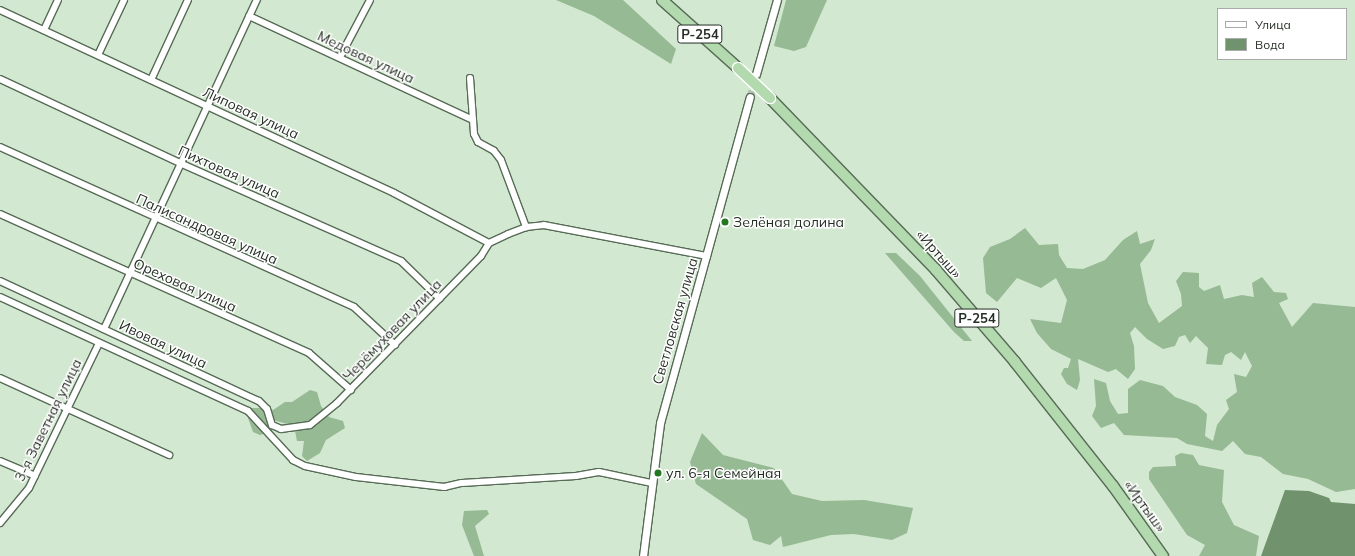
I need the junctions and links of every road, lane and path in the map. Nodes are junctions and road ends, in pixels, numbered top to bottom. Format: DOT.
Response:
graph roads {
  1 [pos="58,0"];
  2 [pos="124,0"];
  3 [pos="188,0"];
  4 [pos="257,0"];
  5 [pos="370,0"];
  6 [pos="662,0"];
  7 [pos="776,0"];
  8 [pos="0,10"];
  9 [pos="249,16"];
  10 [pos="44,30"];
  11 [pos="98,55"];
  12 [pos="340,57"];
  13 [pos="756,74"];
  14 [pos="470,78"];
  15 [pos="0,79"];
  16 [pos="151,80"];
  17 [pos="750,97"];
  18 [pos="208,107"];
  19 [pos="473,120"];
  20 [pos="0,147"];
  21 [pos="182,164"];
  22 [pos="0,214"];
  23 [pos="155,219"];
  24 [pos="526,227"];
  25 [pos="488,243"];
  26 [pos="707,256"];
  27 [pos="129,273"];
  28 [pos="0,281"];
  29 [pos="0,297"];
  30 [pos="440,299"];
  31 [pos="104,330"];
  32 [pos="99,343"];
  33 [pos="395,345"];
  34 [pos="0,378"];
  35 [pos="351,390"];
  36 [pos="68,410"];
  37 [pos="306,427"];
  38 [pos="169,455"];
  39 [pos="0,461"];
  40 [pos="35,476"];
  41 [pos="651,483"];
  42 [pos="0,522"];
  43 [pos="643,556"];
  44 [pos="1163,556"];
  1 -- 10 [label="street"];
  2 -- 11 [label="street"];
  3 -- 16 [label="street"];
  4 -- 9 [label="street"];
  5 -- 12 [label="street"];
  6 -- 44 [label="highway, «Иртыш» / Р-254, bridge"];
  7 -- 13 [label="street"];
  8 -- 10 [label="street, Липовая улица"];
  9 -- 12 [label="street, Медовая улица"];
  9 -- 18 [label="street"];
  10 -- 11 [label="street, Липовая улица"];
  11 -- 16 [label="street, Липовая улица"];
  12 -- 19 [label="street, Медовая улица"];
  14 -- 19 [label="street"];
  15 -- 21 [label="street, Пихтовая улица"];
  16 -- 18 [label="street, Липовая улица"];
  17 -- 26 [label="street, Светловская улица"];
  18 -- 21 [label="street"];
  18 -- 25 [label="street, Липовая улица"];
  19 -- 24 [label="street"];
  20 -- 23 [label="street, Палисандровая улица"];
  21 -- 23 [label="street"];
  21 -- 30 [label="street, Пихтовая улица"];
  22 -- 27 [label="street, Ореховая улица"];
  23 -- 27 [label="street"];
  23 -- 33 [label="street, Палисандровая улица"];
  24 -- 25 [label="street"];
  24 -- 26 [label="street"];
  25 -- 30 [label="street, Черёмуховая улица"];
  26 -- 41 [label="street, Светловская улица"];
  27 -- 31 [label="street"];
  27 -- 35 [label="street, Ореховая улица"];
  28 -- 31 [label="street, Ивовая улица"];
  29 -- 32 [label="street, Ивовая улица"];
  30 -- 33 [label="street, Черёмуховая улица"];
  31 -- 37 [label="street, Ивовая улица"];
  32 -- 36 [label="street, 3-я Заветная улица"];
  32 -- 41 [label="street, Ивовая улица"];
  33 -- 35 [label="street, Черёмуховая улица"];
  34 -- 36 [label="street"];
  35 -- 37 [label="street, Черёмуховая улица"];
  36 -- 38 [label="street"];
  36 -- 40 [label="street, 3-я Заветная улица"];
  39 -- 40 [label="street"];
  40 -- 42 [label="street, 3-я Заветная улица"];
  41 -- 43 [label="street, Светловская улица"];
}
